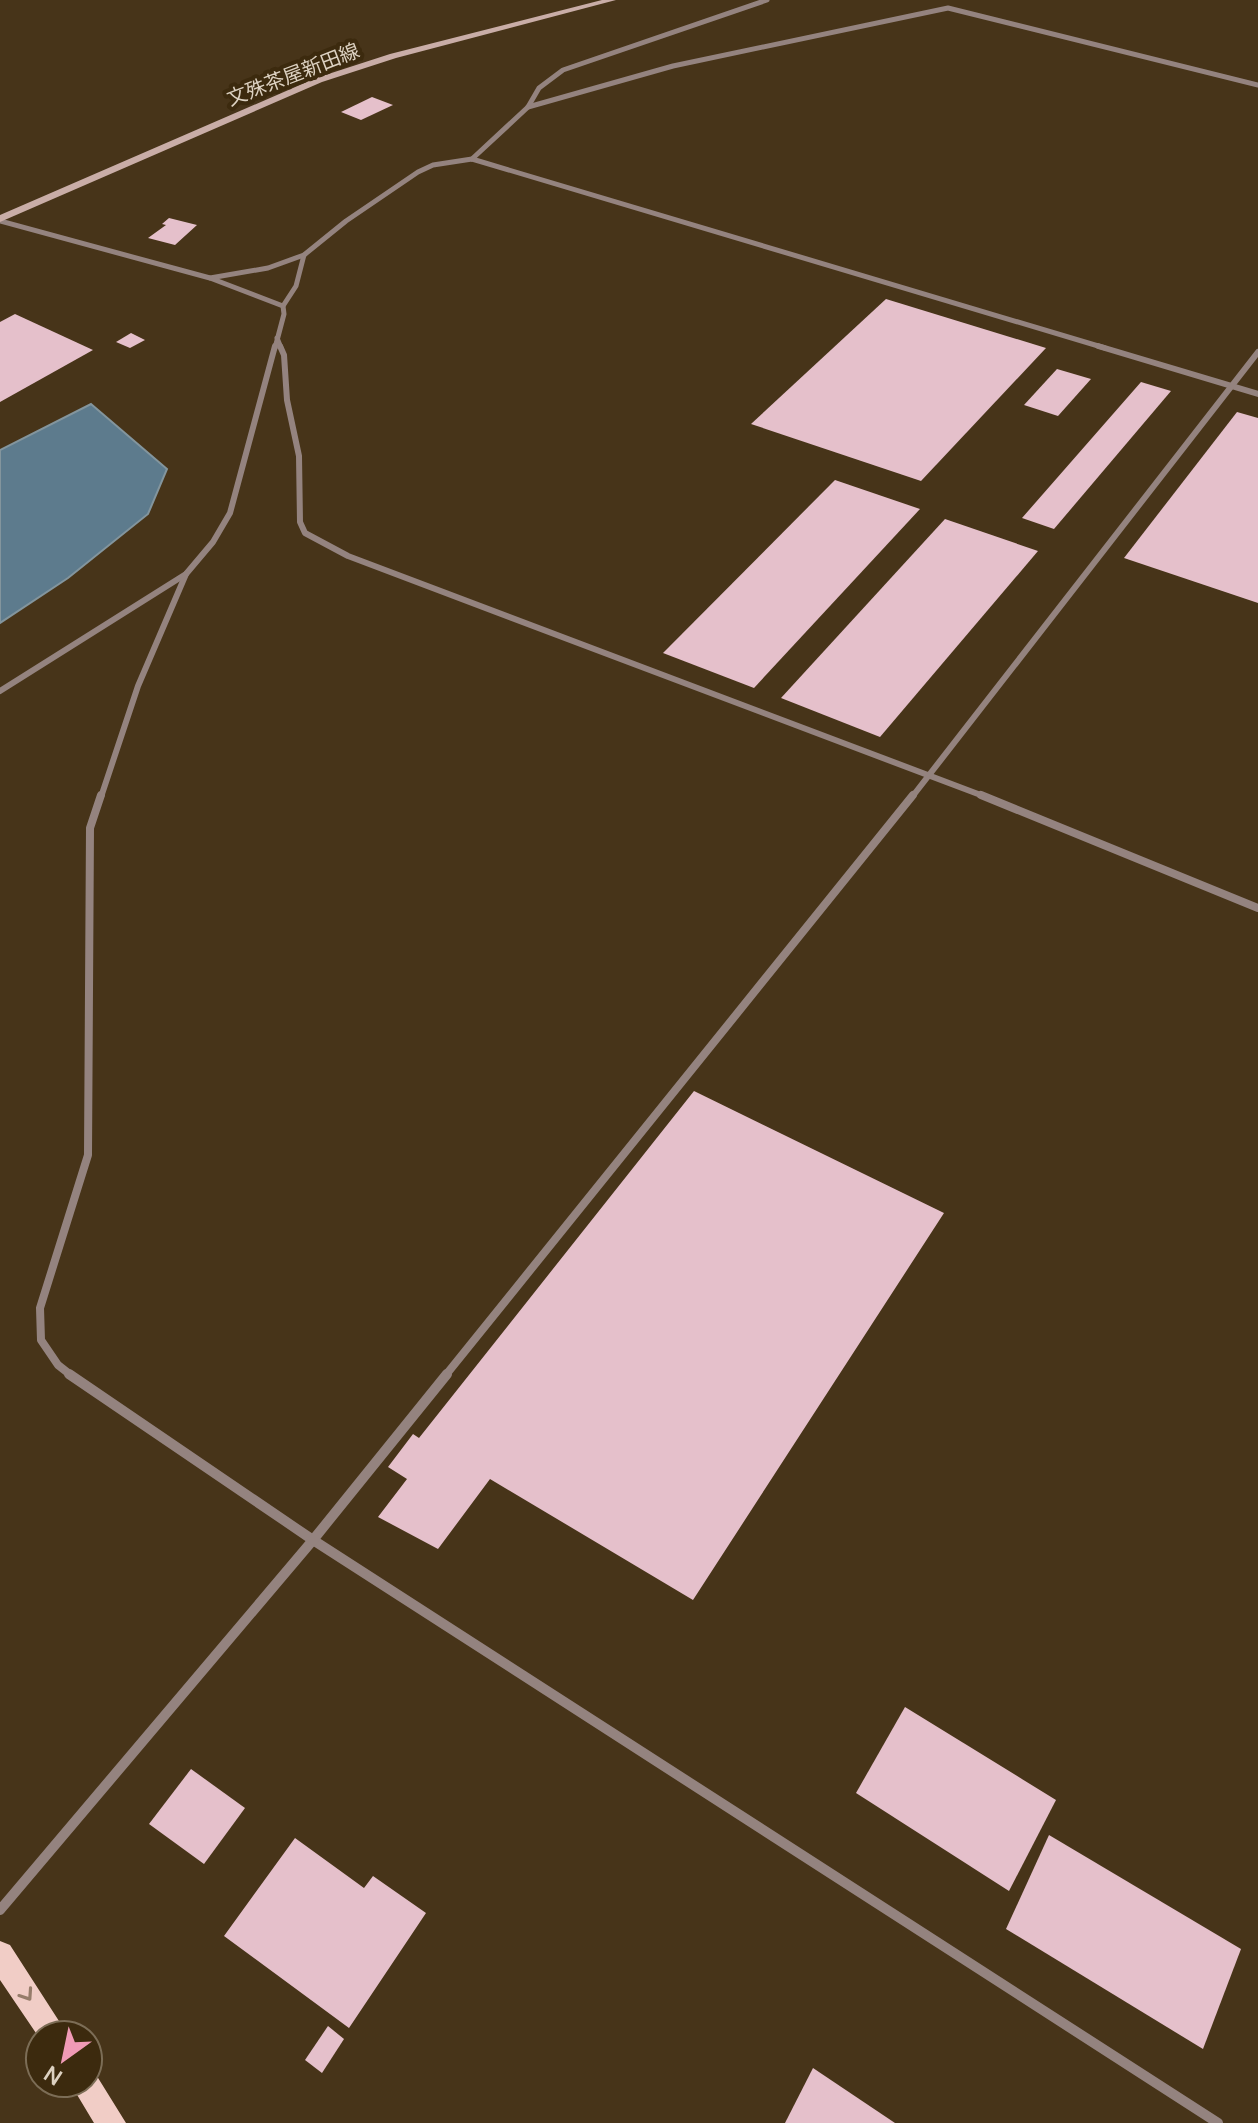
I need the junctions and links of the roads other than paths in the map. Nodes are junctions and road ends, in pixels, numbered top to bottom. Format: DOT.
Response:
graph roads {
  1 [pos="612,0"];
  2 [pos="767,0"];
  3 [pos="1258,85"];
  4 [pos="528,107"];
  5 [pos="472,159"];
  6 [pos="0,220"];
  7 [pos="304,255"];
  8 [pos="210,278"];
  9 [pos="283,306"];
  10 [pos="277,338"];
  11 [pos="1258,352"];
  12 [pos="1232,386"];
  13 [pos="1258,394"];
  14 [pos="186,574"];
  15 [pos="0,691"];
  16 [pos="930,774"];
  17 [pos="1258,908"];
  18 [pos="313,1540"];
  19 [pos="0,1910"];
  20 [pos="0,1955"];
  21 [pos="43,2019"];
  22 [pos="95,2099"];
  23 [pos="111,2123"];
  24 [pos="1218,2123"];
  1 -- 6 [label="main road, 文殊茶屋新田線"];
  2 -- 4 [label="street"];
  3 -- 4 [label="street"];
  4 -- 5 [label="street"];
  5 -- 7 [label="street"];
  5 -- 12 [label="street"];
  6 -- 8 [label="street"];
  7 -- 8 [label="street"];
  7 -- 9 [label="street"];
  8 -- 9 [label="street"];
  9 -- 10 [label="street"];
  10 -- 14 [label="street"];
  10 -- 16 [label="street"];
  11 -- 12 [label="street"];
  12 -- 13 [label="street"];
  12 -- 16 [label="street"];
  14 -- 15 [label="street"];
  14 -- 18 [label="street"];
  16 -- 17 [label="street"];
  16 -- 18 [label="street"];
  18 -- 19 [label="street"];
  18 -- 24 [label="street"];
  20 -- 21 [label="main road, one-way"];
  22 -- 23 [label="main road"];
}
